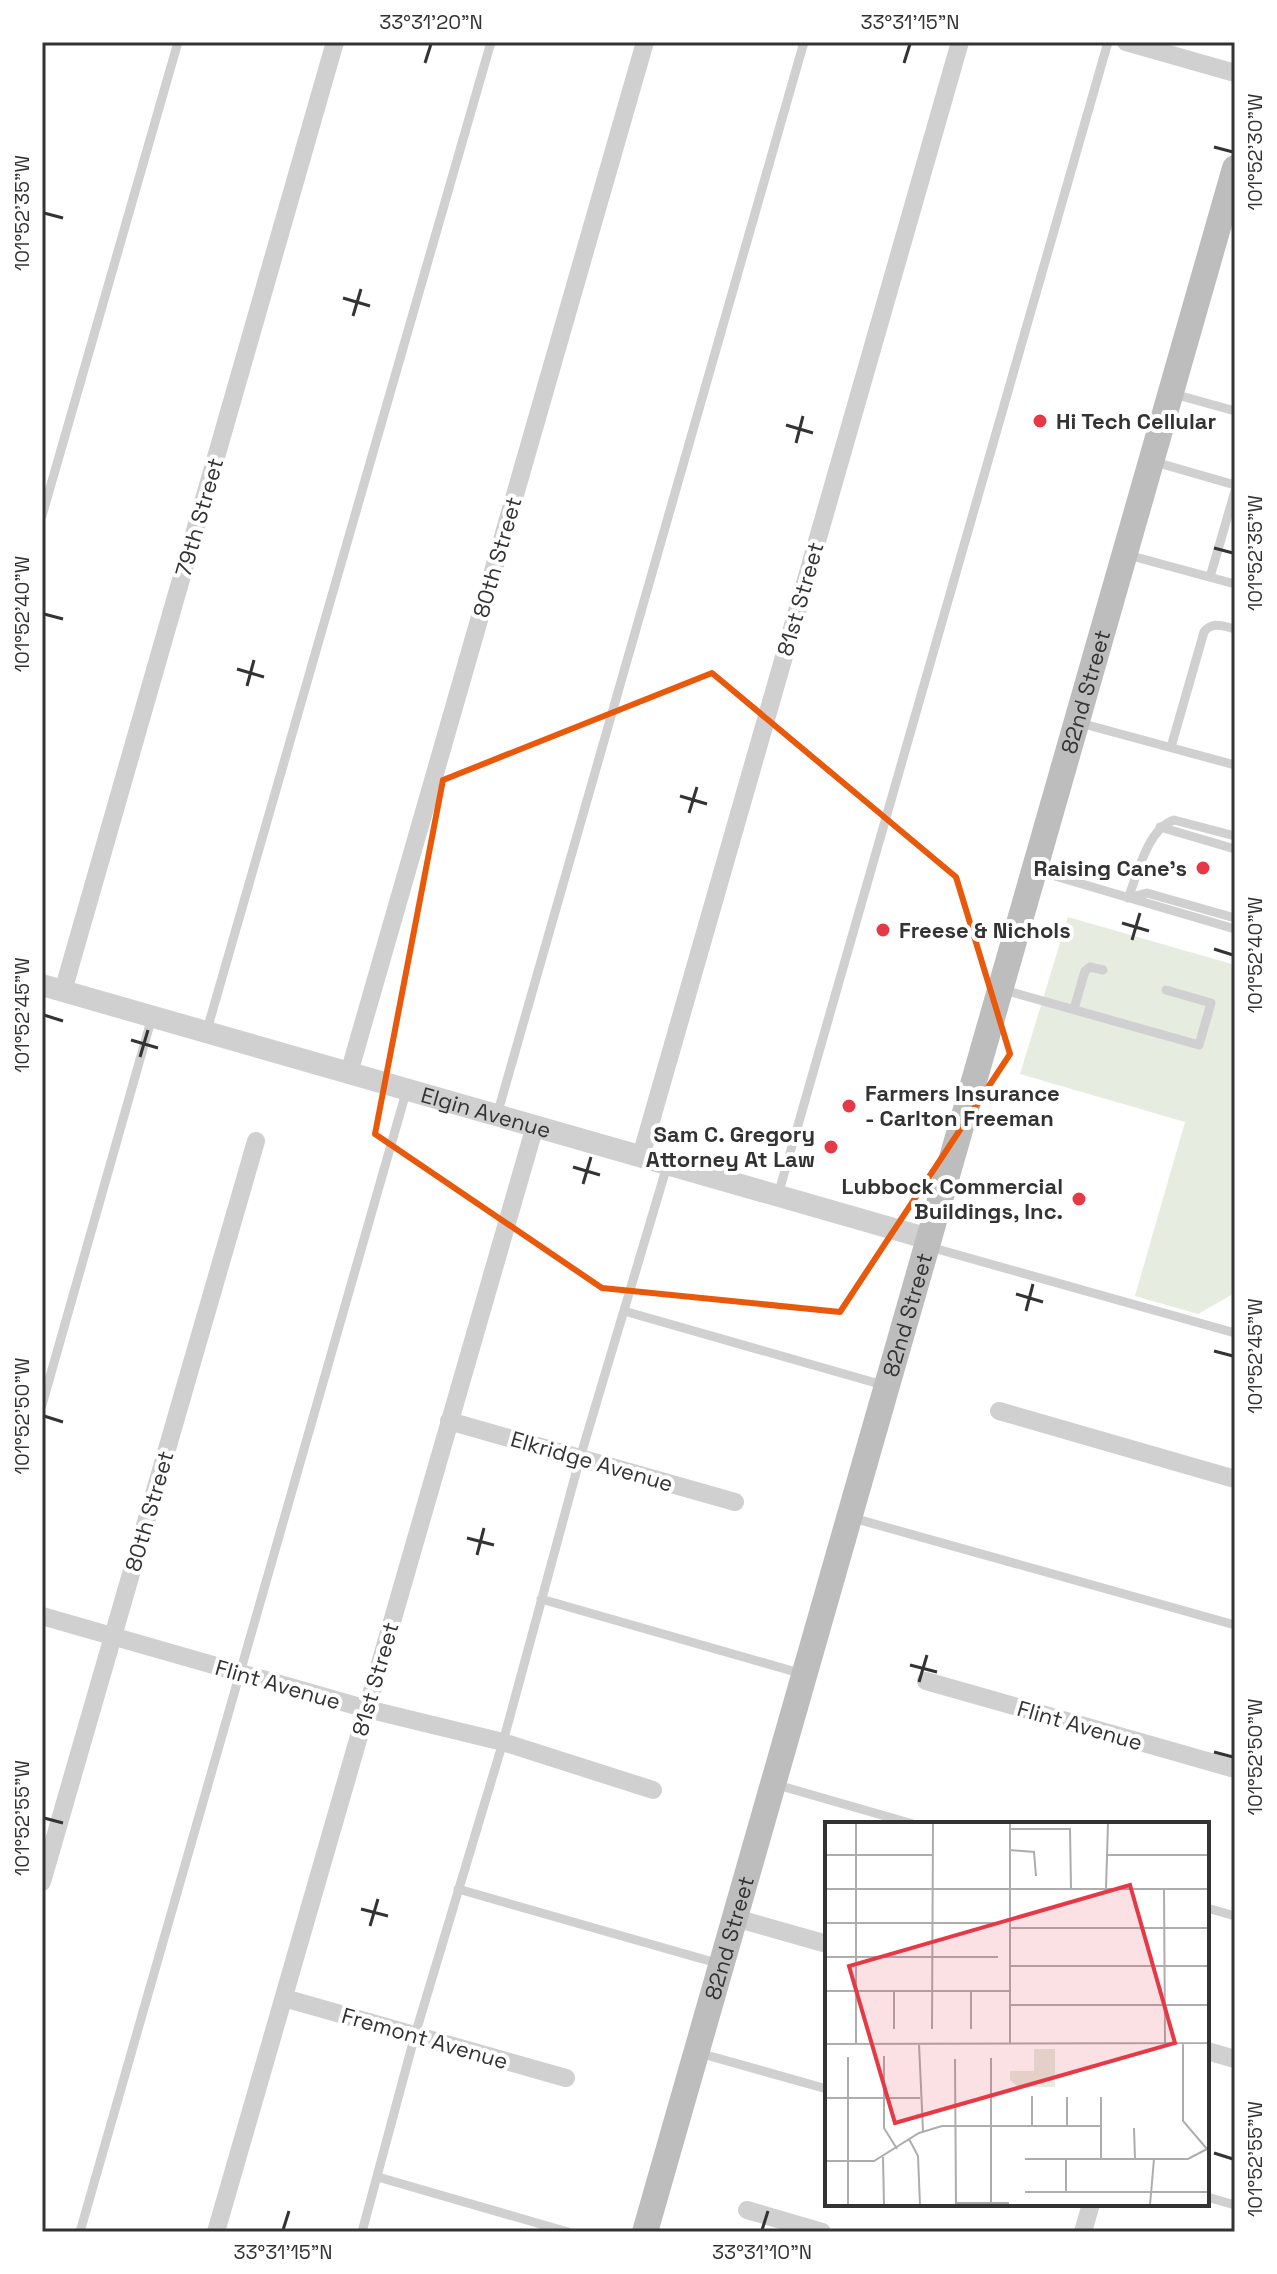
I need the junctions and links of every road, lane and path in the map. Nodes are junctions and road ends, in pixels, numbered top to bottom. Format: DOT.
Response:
graph roads {
  1 [pos="178,42"];
  2 [pos="335,42"];
  3 [pos="491,42"];
  4 [pos="645,42"];
  5 [pos="804,42"];
  6 [pos="960,42"];
  7 [pos="1108,42"];
  8 [pos="1126,42"];
  9 [pos="1235,73"];
  10 [pos="1235,168"];
  11 [pos="1171,393"];
  12 [pos="1235,411"];
  13 [pos="1152,461"];
  14 [pos="1235,485"];
  15 [pos="1235,491"];
  16 [pos="42,516"];
  17 [pos="1125,554"];
  18 [pos="1210,577"];
  19 [pos="1235,584"];
  20 [pos="1235,629"];
  21 [pos="1077,722"];
  22 [pos="1171,747"];
  23 [pos="1235,765"];
  24 [pos="1160,827"];
  25 [pos="1235,836"];
  26 [pos="1235,849"];
  27 [pos="1034,870"];
  28 [pos="1128,898"];
  29 [pos="1235,918"];
  30 [pos="1235,929"];
  31 [pos="1103,970"];
  32 [pos="52,988"];
  33 [pos="1001,989"];
  34 [pos="1166,990"];
  35 [pos="1074,1009"];
  36 [pos="152,1017"];
  37 [pos="206,1032"];
  38 [pos="349,1073"];
  39 [pos="407,1089"];
  40 [pos="497,1115"];
  41 [pos="535,1126"];
  42 [pos="256,1141"];
  43 [pos="641,1156"];
  44 [pos="667,1164"];
  45 [pos="778,1195"];
  46 [pos="928,1242"];
  47 [pos="624,1311"];
  48 [pos="1235,1333"];
  49 [pos="887,1386"];
  50 [pos="42,1405"];
  51 [pos="999,1411"];
  52 [pos="449,1421"];
  53 [pos="580,1458"];
  54 [pos="1235,1479"];
  55 [pos="735,1502"];
  56 [pos="850,1517"];
  57 [pos="541,1599"];
  58 [pos="42,1616"];
  59 [pos="1235,1625"];
  60 [pos="113,1636"];
  61 [pos="239,1673"];
  62 [pos="804,1674"];
  63 [pos="926,1681"];
  64 [pos="367,1709"];
  65 [pos="503,1742"];
  66 [pos="1235,1769"];
  67 [pos="773,1784"];
  68 [pos="653,1790"];
  69 [pos="906,1822"];
  70 [pos="42,1882"];
  71 [pos="458,1889"];
  72 [pos="1209,1909"];
  73 [pos="1235,1916"];
  74 [pos="735,1918"];
  75 [pos="825,1943"];
  76 [pos="722,1964"];
  77 [pos="284,1998"];
  78 [pos="415,2035"];
  79 [pos="696,2052"];
  80 [pos="1209,2052"];
  81 [pos="1235,2059"];
  82 [pos="566,2078"];
  83 [pos="825,2088"];
  84 [pos="378,2177"];
  85 [pos="1209,2198"];
  86 [pos="1235,2205"];
  87 [pos="1090,2206"];
  88 [pos="747,2210"];
  89 [pos="80,2232"];
  90 [pos="216,2232"];
  91 [pos="362,2232"];
  92 [pos="568,2232"];
  93 [pos="645,2232"];
  94 [pos="822,2232"];
  95 [pos="1083,2232"];
  1 -- 16 [label="lane"];
  2 -- 32 [label="street, 79th Street"];
  3 -- 37 [label="lane"];
  4 -- 38 [label="street, 80th Street"];
  5 -- 40 [label="lane"];
  6 -- 43 [label="street, 81st Street"];
  7 -- 45 [label="lane"];
  8 -- 9 [label="street"];
  10 -- 11 [label="main road, 82nd Street"];
  11 -- 12 [label="lane"];
  11 -- 13 [label="main road, 82nd Street"];
  13 -- 14 [label="lane"];
  13 -- 17 [label="main road, 82nd Street"];
  15 -- 18 [label="lane"];
  17 -- 18 [label="lane"];
  17 -- 21 [label="main road, 82nd Street"];
  18 -- 19 [label="lane"];
  20 -- 22 [label="lane"];
  21 -- 22 [label="lane"];
  21 -- 27 [label="main road, 82nd Street"];
  22 -- 23 [label="lane"];
  24 -- 25 [label="lane"];
  24 -- 26 [label="lane"];
  24 -- 28 [label="lane"];
  27 -- 28 [label="lane"];
  27 -- 33 [label="main road, 82nd Street"];
  28 -- 29 [label="lane"];
  28 -- 30 [label="lane"];
  31 -- 35 [label="lane"];
  32 -- 36 [label="street, Elgin Avenue"];
  33 -- 35 [label="lane"];
  33 -- 46 [label="main road, 82nd Street"];
  34 -- 35 [label="lane"];
  36 -- 37 [label="street, Elgin Avenue"];
  36 -- 50 [label="lane"];
  37 -- 38 [label="street, Elgin Avenue"];
  38 -- 39 [label="street, Elgin Avenue"];
  39 -- 40 [label="street, Elgin Avenue"];
  39 -- 61 [label="lane"];
  40 -- 41 [label="street, Elgin Avenue"];
  41 -- 43 [label="street, Elgin Avenue"];
  41 -- 52 [label="street, 81st Street"];
  42 -- 60 [label="street, 80th Street"];
  43 -- 44 [label="street, Elgin Avenue"];
  44 -- 45 [label="street, Elgin Avenue"];
  44 -- 47 [label="lane"];
  45 -- 46 [label="street, Elgin Avenue"];
  46 -- 48 [label="lane"];
  46 -- 49 [label="main road, 82nd Street"];
  47 -- 49 [label="lane"];
  47 -- 53 [label="lane"];
  49 -- 56 [label="main road, 82nd Street"];
  51 -- 54 [label="street"];
  52 -- 53 [label="street, Elkridge Avenue"];
  52 -- 64 [label="street, 81st Street"];
  53 -- 55 [label="street, Elkridge Avenue"];
  53 -- 57 [label="lane"];
  56 -- 59 [label="lane"];
  56 -- 62 [label="main road, 82nd Street"];
  57 -- 62 [label="lane"];
  57 -- 65 [label="lane"];
  58 -- 60 [label="street, Flint Avenue"];
  60 -- 61 [label="street, Flint Avenue"];
  60 -- 70 [label="street, 80th Street"];
  61 -- 64 [label="street, Flint Avenue"];
  61 -- 89 [label="lane"];
  62 -- 67 [label="main road, 82nd Street"];
  63 -- 66 [label="street, Flint Avenue"];
  64 -- 65 [label="street, Flint Avenue"];
  64 -- 77 [label="street, 81st Street"];
  65 -- 68 [label="street, Flint Avenue"];
  65 -- 71 [label="lane"];
  67 -- 69 [label="lane"];
  67 -- 74 [label="main road, 82nd Street"];
  71 -- 76 [label="lane"];
  71 -- 78 [label="lane"];
  72 -- 73 [label="lane"];
  74 -- 75 [label="street"];
  74 -- 76 [label="main road, 82nd Street"];
  76 -- 79 [label="main road, 82nd Street"];
  77 -- 78 [label="street, Fremont Avenue"];
  77 -- 90 [label="street, 81st Street"];
  78 -- 82 [label="street, Fremont Avenue"];
  78 -- 84 [label="lane"];
  79 -- 83 [label="lane"];
  79 -- 93 [label="main road, 82nd Street"];
  80 -- 81 [label="street"];
  84 -- 91 [label="lane"];
  84 -- 92 [label="lane"];
  85 -- 86 [label="lane"];
  87 -- 95 [label="street"];
  88 -- 94 [label="street"];
}
